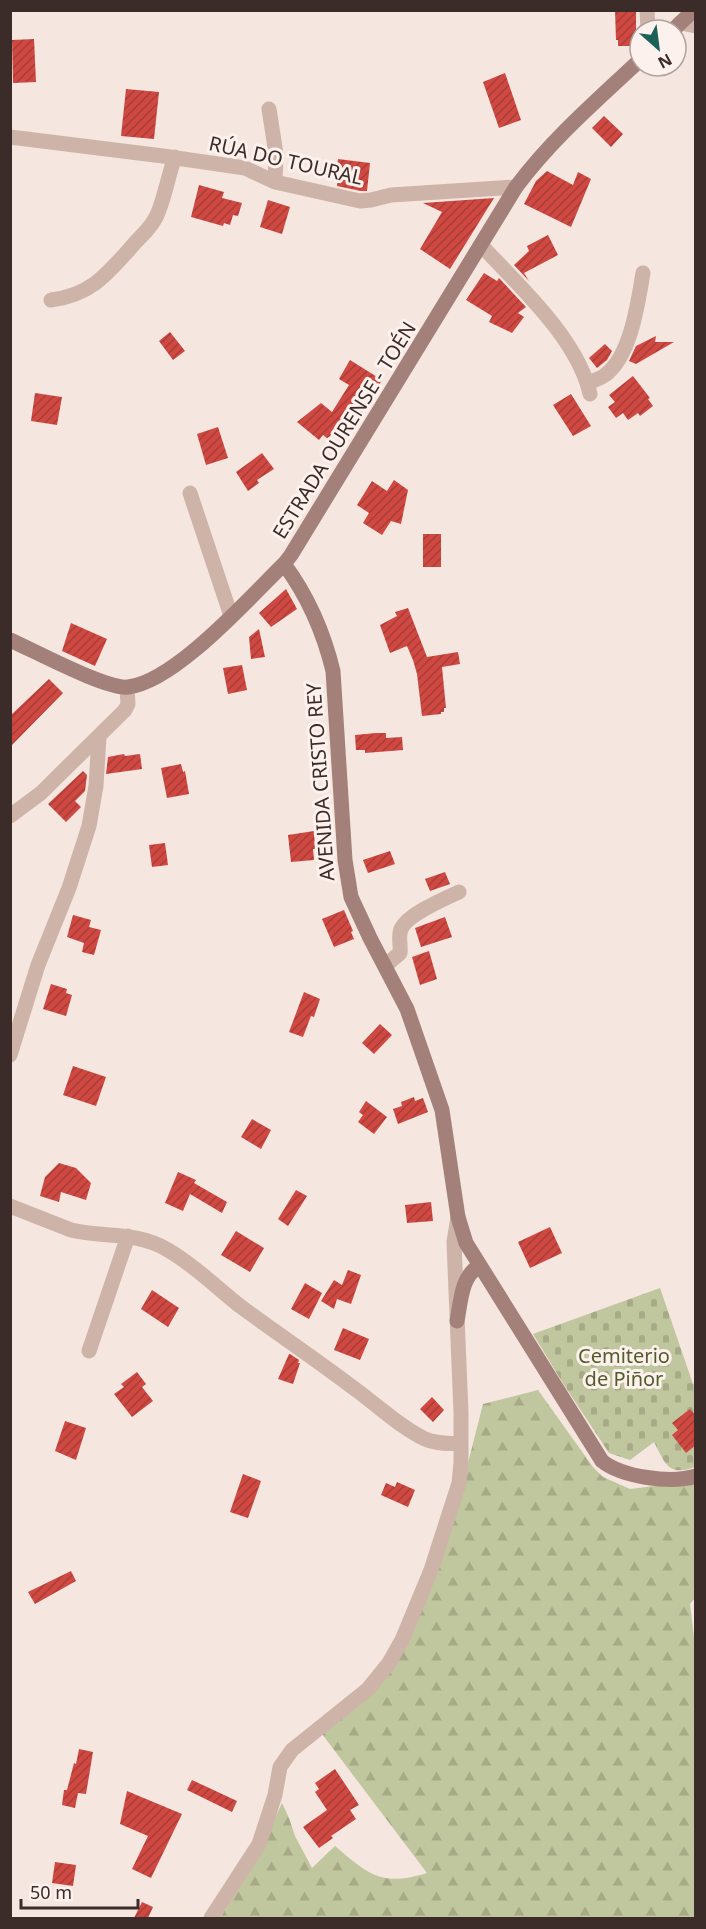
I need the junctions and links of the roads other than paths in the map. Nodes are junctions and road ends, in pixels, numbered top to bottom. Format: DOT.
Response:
graph roads {
  1 [pos="628,71"];
  2 [pos="269,109"];
  3 [pos="10,137"];
  4 [pos="175,157"];
  5 [pos="275,182"];
  6 [pos="516,187"];
  7 [pos="482,246"];
  8 [pos="643,273"];
  9 [pos="51,300"];
  10 [pos="190,493"];
  11 [pos="284,564"];
  12 [pos="231,616"];
  13 [pos="10,639"];
  14 [pos="127,688"];
  15 [pos="99,736"];
  16 [pos="10,816"];
  17 [pos="459,891"];
  18 [pos="385,966"];
  19 [pos="10,1055"];
  20 [pos="10,1206"];
  21 [pos="458,1217"];
  22 [pos="128,1236"];
  23 [pos="479,1266"];
  24 [pos="457,1321"];
  25 [pos="89,1351"];
  26 [pos="461,1443"];
  27 [pos="696,1476"];
  28 [pos="211,1918"];
  1 -- 6 [label="street, ESTRADA OURENSE - TOÉN"];
  2 -- 5 [label="street"];
  3 -- 4 [label="street, RÚA DO TOURAL"];
  4 -- 5 [label="street, RÚA DO TOURAL"];
  4 -- 9 [label="street"];
  5 -- 6 [label="street, RÚA DO TOURAL"];
  6 -- 7 [label="street, ESTRADA OURENSE - TOÉN"];
  7 -- 8 [label="street"];
  7 -- 11 [label="street, ESTRADA OURENSE - TOÉN"];
  10 -- 12 [label="street"];
  11 -- 12 [label="street, ESTRADA OURENSE - TOÉN"];
  11 -- 18 [label="street, AVENIDA CRISTO REY"];
  12 -- 14 [label="street, ESTRADA OURENSE - TOÉN"];
  13 -- 14 [label="street"];
  14 -- 15 [label="street"];
  15 -- 16 [label="street"];
  15 -- 19 [label="street"];
  17 -- 18 [label="street"];
  18 -- 21 [label="street, AVENIDA CRISTO REY"];
  20 -- 22 [label="street"];
  21 -- 23 [label="street, AVENIDA CRISTO REY"];
  21 -- 24 [label="street"];
  22 -- 25 [label="street"];
  22 -- 26 [label="street"];
  23 -- 24 [label="street"];
  23 -- 27 [label="street, AVENIDA CRISTO REY"];
  24 -- 26 [label="street"];
  26 -- 28 [label="street"];
}
